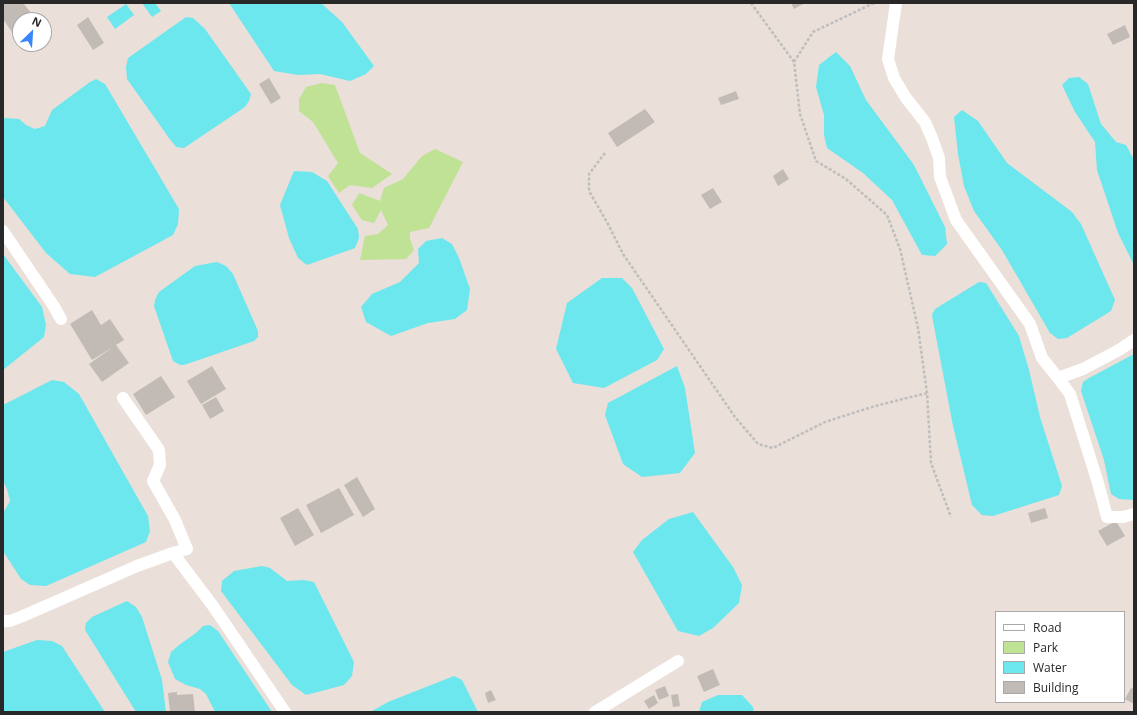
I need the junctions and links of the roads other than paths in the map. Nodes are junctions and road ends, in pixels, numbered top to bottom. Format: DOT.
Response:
graph roads {
  1 [pos="896,3"];
  2 [pos="3,231"];
  3 [pos="61,319"];
  4 [pos="1134,340"];
  5 [pos="1058,378"];
  6 [pos="123,398"];
  7 [pos="1134,514"];
  8 [pos="174,553"];
  9 [pos="3,621"];
  10 [pos="678,661"];
  11 [pos="285,712"];
  12 [pos="595,712"];
  1 -- 5 [label="street"];
  2 -- 3 [label="street"];
  4 -- 5 [label="street"];
  5 -- 7 [label="street"];
  6 -- 8 [label="street"];
  8 -- 9 [label="street"];
  8 -- 11 [label="street"];
  10 -- 12 [label="street"];
}
